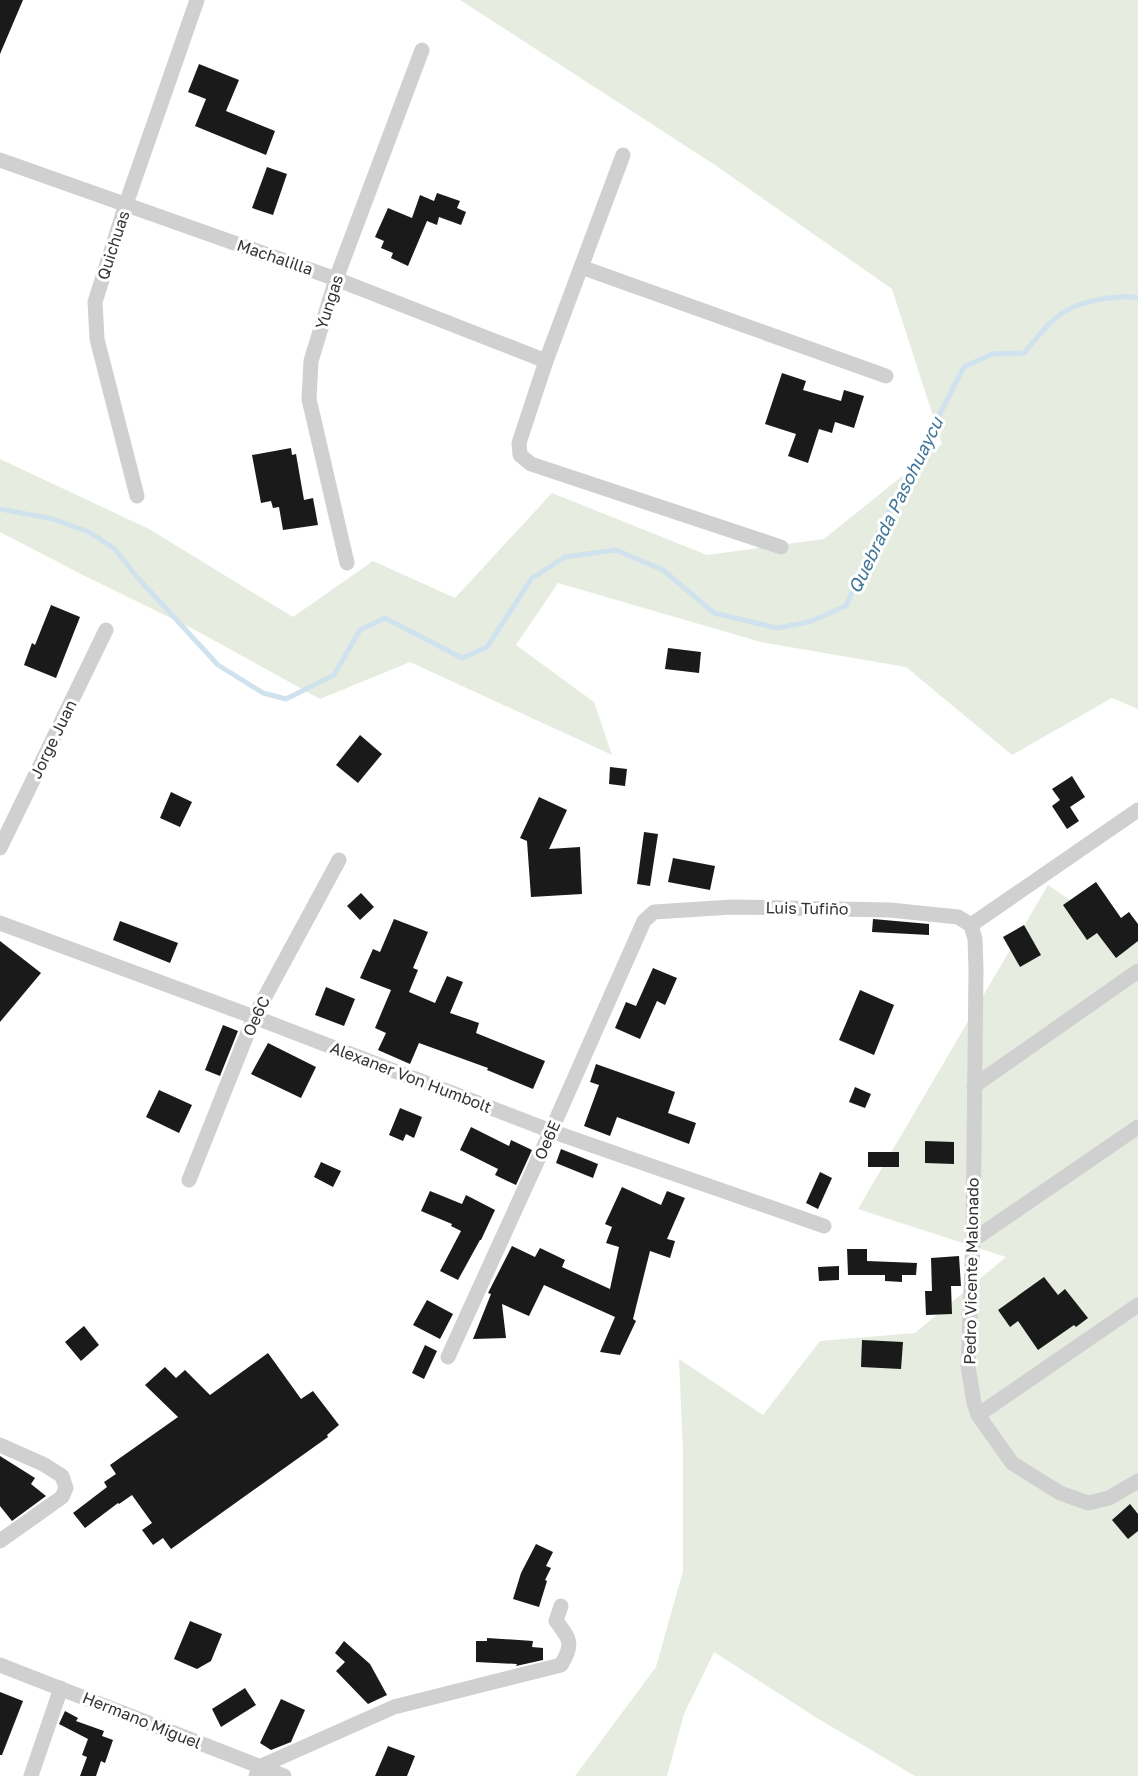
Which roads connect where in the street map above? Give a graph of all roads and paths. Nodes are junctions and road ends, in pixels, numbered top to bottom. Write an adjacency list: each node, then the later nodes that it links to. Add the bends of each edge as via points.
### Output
1 (196, 0): 5 (street, Quichuas)
2 (422, 50): 7 (street, Yungas)
3 (623, 155): 6 (street)
4 (0, 160): 5 (street, Machalilla)
5 (126, 204): 7 (street, Machalilla); 10 (street, Quichuas, via 95,302 97,339)
6 (581, 267): 8 (street); 9 (street)
7 (336, 279): 8 (street, Machalilla); 12 (street, Yungas, via 311,361 309,399)
8 (546, 361): 11 (street, via 519,443 520,455 531,464)
9 (886, 376)
10 (137, 496)
11 (781, 547)
12 (347, 563)
13 (106, 630): 15 (street, Jorge Juan)
14 (1138, 810): 19 (street)
15 (0, 848)
16 (339, 860): 21 (street, Oe6C)
17 (644, 921): 19 (street, Luis Tufiño, via 654,912 743,907 890,910 958,917); 24 (street, Oe6E)
18 (0, 923): 21 (street, Alexaner Von Humbolt)
19 (970, 925): 22 (street, Pedro Vicente Malonado, via 975,939 976,969)
20 (1138, 971): 22 (street)
21 (254, 1017): 24 (street, Alexaner Von Humbolt); 25 (street, Oe6C)
22 (974, 1086): 27 (street, Pedro Vicente Malonado)
23 (1138, 1127): 27 (street)
24 (551, 1131): 26 (street, Alexaner Von Humbolt); 29 (street, Oe6E)
25 (189, 1180)
26 (824, 1226)
27 (973, 1240): 30 (street, Pedro Vicente Malonado, via 968,1366)
28 (1138, 1305): 30 (street)
29 (448, 1357)
30 (978, 1415): 32 (street, Pedro Vicente Malonado, via 1012,1463 1060,1493 1088,1503 1109,1498)
31 (0, 1445): 33 (street, via 62,1476 66,1488 62,1497)
32 (1138, 1481)
33 (0, 1541)
34 (561, 1606): 37 (street, via 556,1621 569,1638 569,1652 561,1665 394,1707)
35 (0, 1665): 36 (street, Hermano Miguel)
36 (61, 1688): 37 (street, Hermano Miguel); 38 (street)
37 (257, 1772): 39 (street, Hermano Miguel)
38 (31, 1776)
39 (284, 1776)

